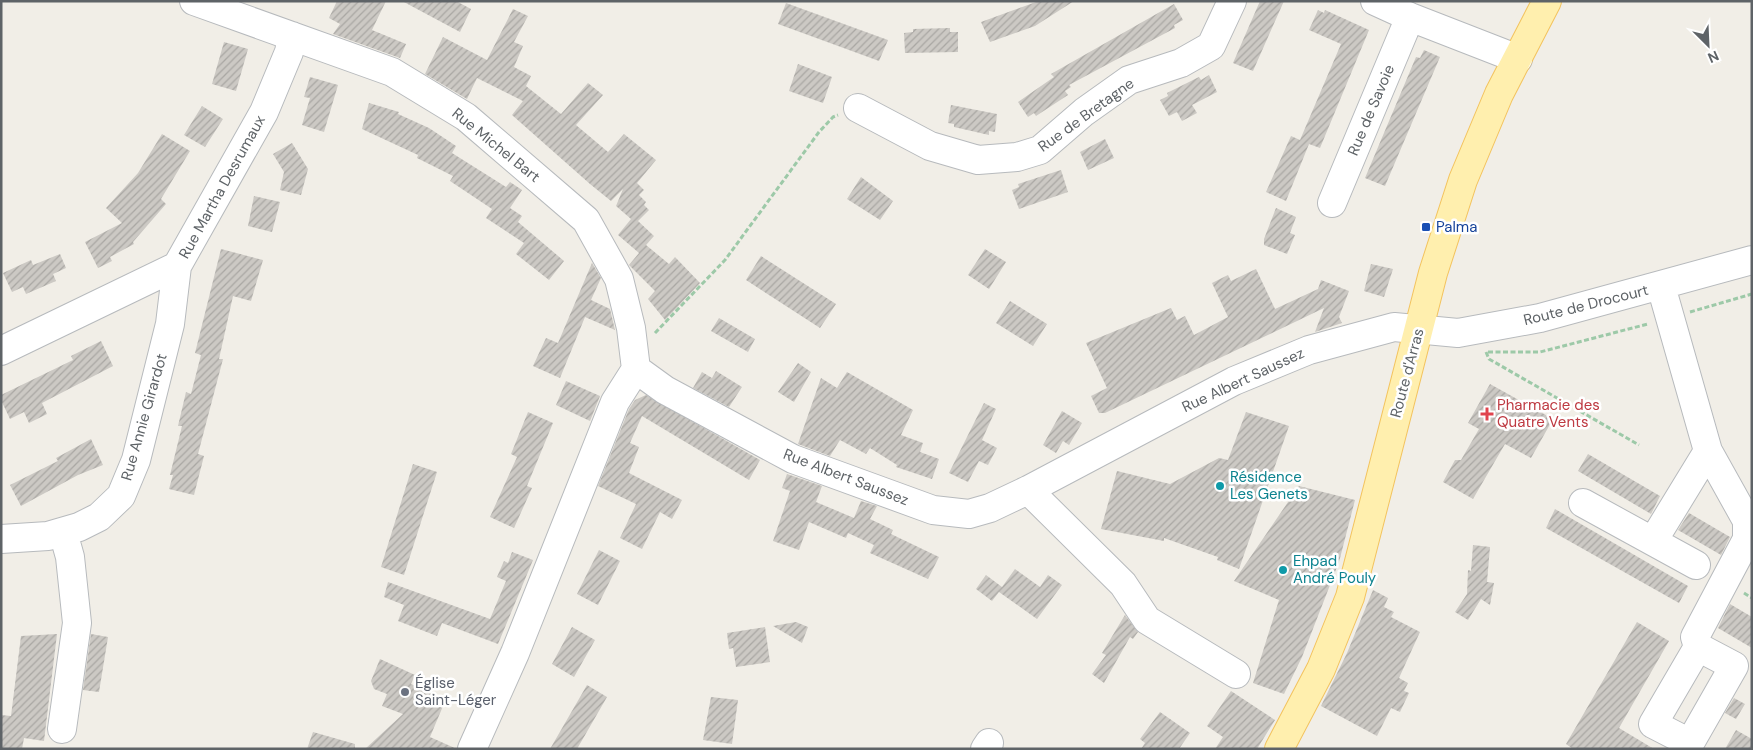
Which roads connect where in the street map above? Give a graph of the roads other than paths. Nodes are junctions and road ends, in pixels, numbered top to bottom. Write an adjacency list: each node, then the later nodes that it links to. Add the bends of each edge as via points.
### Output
1 (194, 1): 5 (street, Rue Michel Bart)
2 (1232, 1): 9 (street, Rue de Bretagne, via 1211,46 1180,63 1129,80 1084,112 1040,150 1017,157 978,160 930,146)
3 (1375, 1): 6 (street)
4 (1546, 1): 8 (main road, Route d'Arras)
5 (246, 10): 7 (street, Rue Michel Bart)
6 (1410, 17): 8 (street); 10 (street, Rue de Savoie)
7 (292, 36): 12 (street, Rue Martha Desrumaux, via 289,52 264,112); 16 (street, Rue Michel Bart, via 392,72 458,112 586,220 619,280)
8 (1518, 59): 14 (main road, Route d'Arras, via 1499,94 1463,180 1448,222)
9 (858, 108)
10 (1332, 203)
11 (1752, 260): 13 (street, Route de Drocourt)
12 (177, 266): 15 (street, Rue Martha Desrumaux); 20 (street, Rue Annie Girardot, via 170,324 136,460 121,496 99,517)
13 (1661, 286): 14 (street, Route de Drocourt, via 1540,318 1454,333); 17 (street)
14 (1419, 330): 18 (street, Rue Albert Saussez, via 1394,327 1309,350 1234,381); 28 (main road, Route d'Arras, via 1350,597 1321,670)
15 (1, 350)
16 (635, 358): 18 (street, Rue Albert Saussez, via 665,390 793,459 933,510 969,514); 27 (street, via 515,653)
17 (1708, 451): 22 (street); 24 (street, via 1747,521 1748,539 1695,637)
18 (1028, 490): 25 (street, via 1123,584 1147,620)
19 (1582, 503): 22 (street)
20 (63, 532): 21 (street, Rue Annie Girardot); 26 (street, via 70,557 77,624)
21 (1, 539)
22 (1652, 542): 23 (street)
23 (1696, 566)
24 (1698, 647)
25 (1236, 674)
26 (62, 729)
27 (472, 749)
28 (1279, 749)

